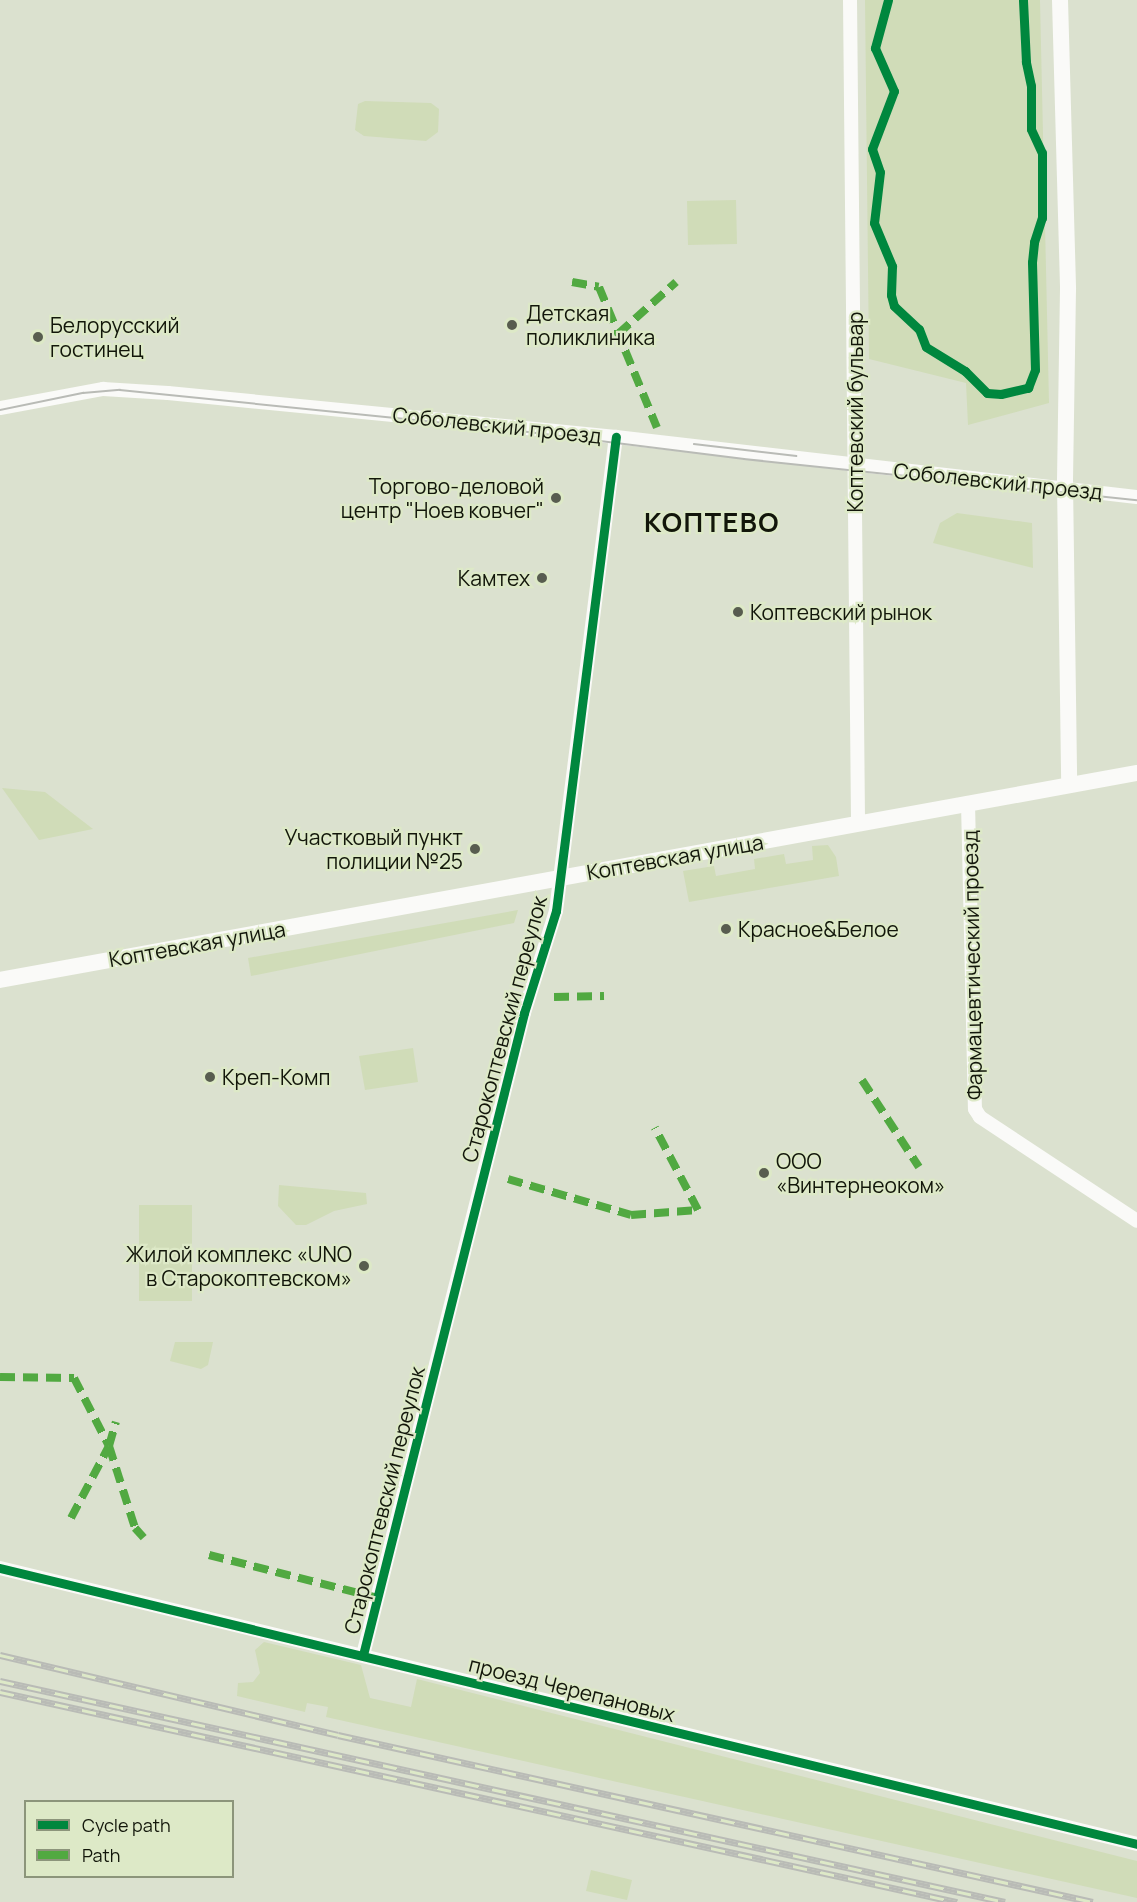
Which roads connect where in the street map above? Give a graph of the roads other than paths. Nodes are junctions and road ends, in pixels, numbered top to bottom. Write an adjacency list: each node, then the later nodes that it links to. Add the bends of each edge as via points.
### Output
1 (850, 0): 5 (street, Коптевский бульвар)
2 (1060, 0): 6 (street, via 1068,289)
3 (0, 408): 4 (street, Соболевский проезд, via 103,389)
4 (616, 437): 5 (street, Соболевский проезд); 12 (street, Старокоптевский переулок)
5 (855, 466): 6 (street, Соболевский проезд); 11 (street, Коптевский бульвар)
6 (1065, 488): 7 (street, Соболевский проезд); 9 (street)
7 (1137, 497)
8 (1137, 773): 9 (street, Коптевская улица)
9 (1069, 785): 10 (street, Коптевская улица)
10 (968, 803): 11 (street, Коптевская улица); 14 (street, Фармацевтический проезд, via 975,1109 980,1117)
11 (858, 823): 12 (street, Коптевская улица)
12 (561, 878): 13 (street, Коптевская улица); 16 (street, Старокоптевский переулок, via 556,911 524,1013)
13 (0, 980)
14 (1137, 1221)
15 (0, 1568): 16 (street, проезд Черепановых)
16 (363, 1655): 17 (street, проезд Черепановых)
17 (1137, 1844)

